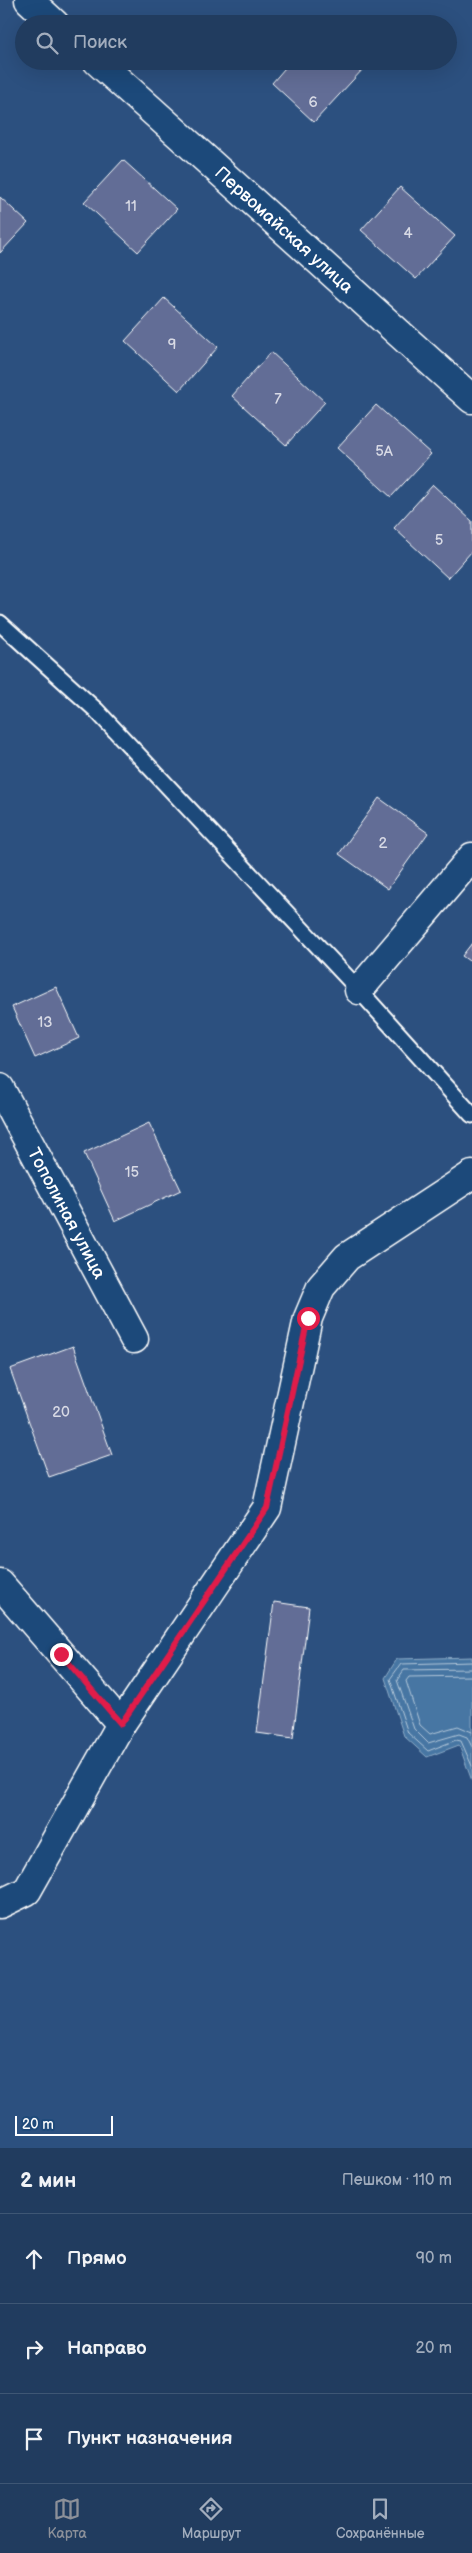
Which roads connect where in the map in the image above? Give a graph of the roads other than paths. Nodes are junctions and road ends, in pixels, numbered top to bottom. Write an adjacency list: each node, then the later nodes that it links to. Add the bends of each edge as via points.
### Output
1 (29, 0): 2 (street)
2 (45, 15)
3 (107, 70): 4 (street, Первомайская улица)
4 (472, 400)
5 (0, 623): 7 (lane, via 96,710)
6 (472, 857): 7 (street)
7 (359, 990): 9 (lane)
8 (0, 1088): 11 (street, Тополиная улица)
9 (472, 1115)
10 (472, 1175): 13 (street, via 347,1257 321,1287 308,1318 267,1508)
11 (134, 1339)
12 (0, 1584): 13 (street)
13 (121, 1724): 14 (street, via 27,1891)
14 (0, 1904)

